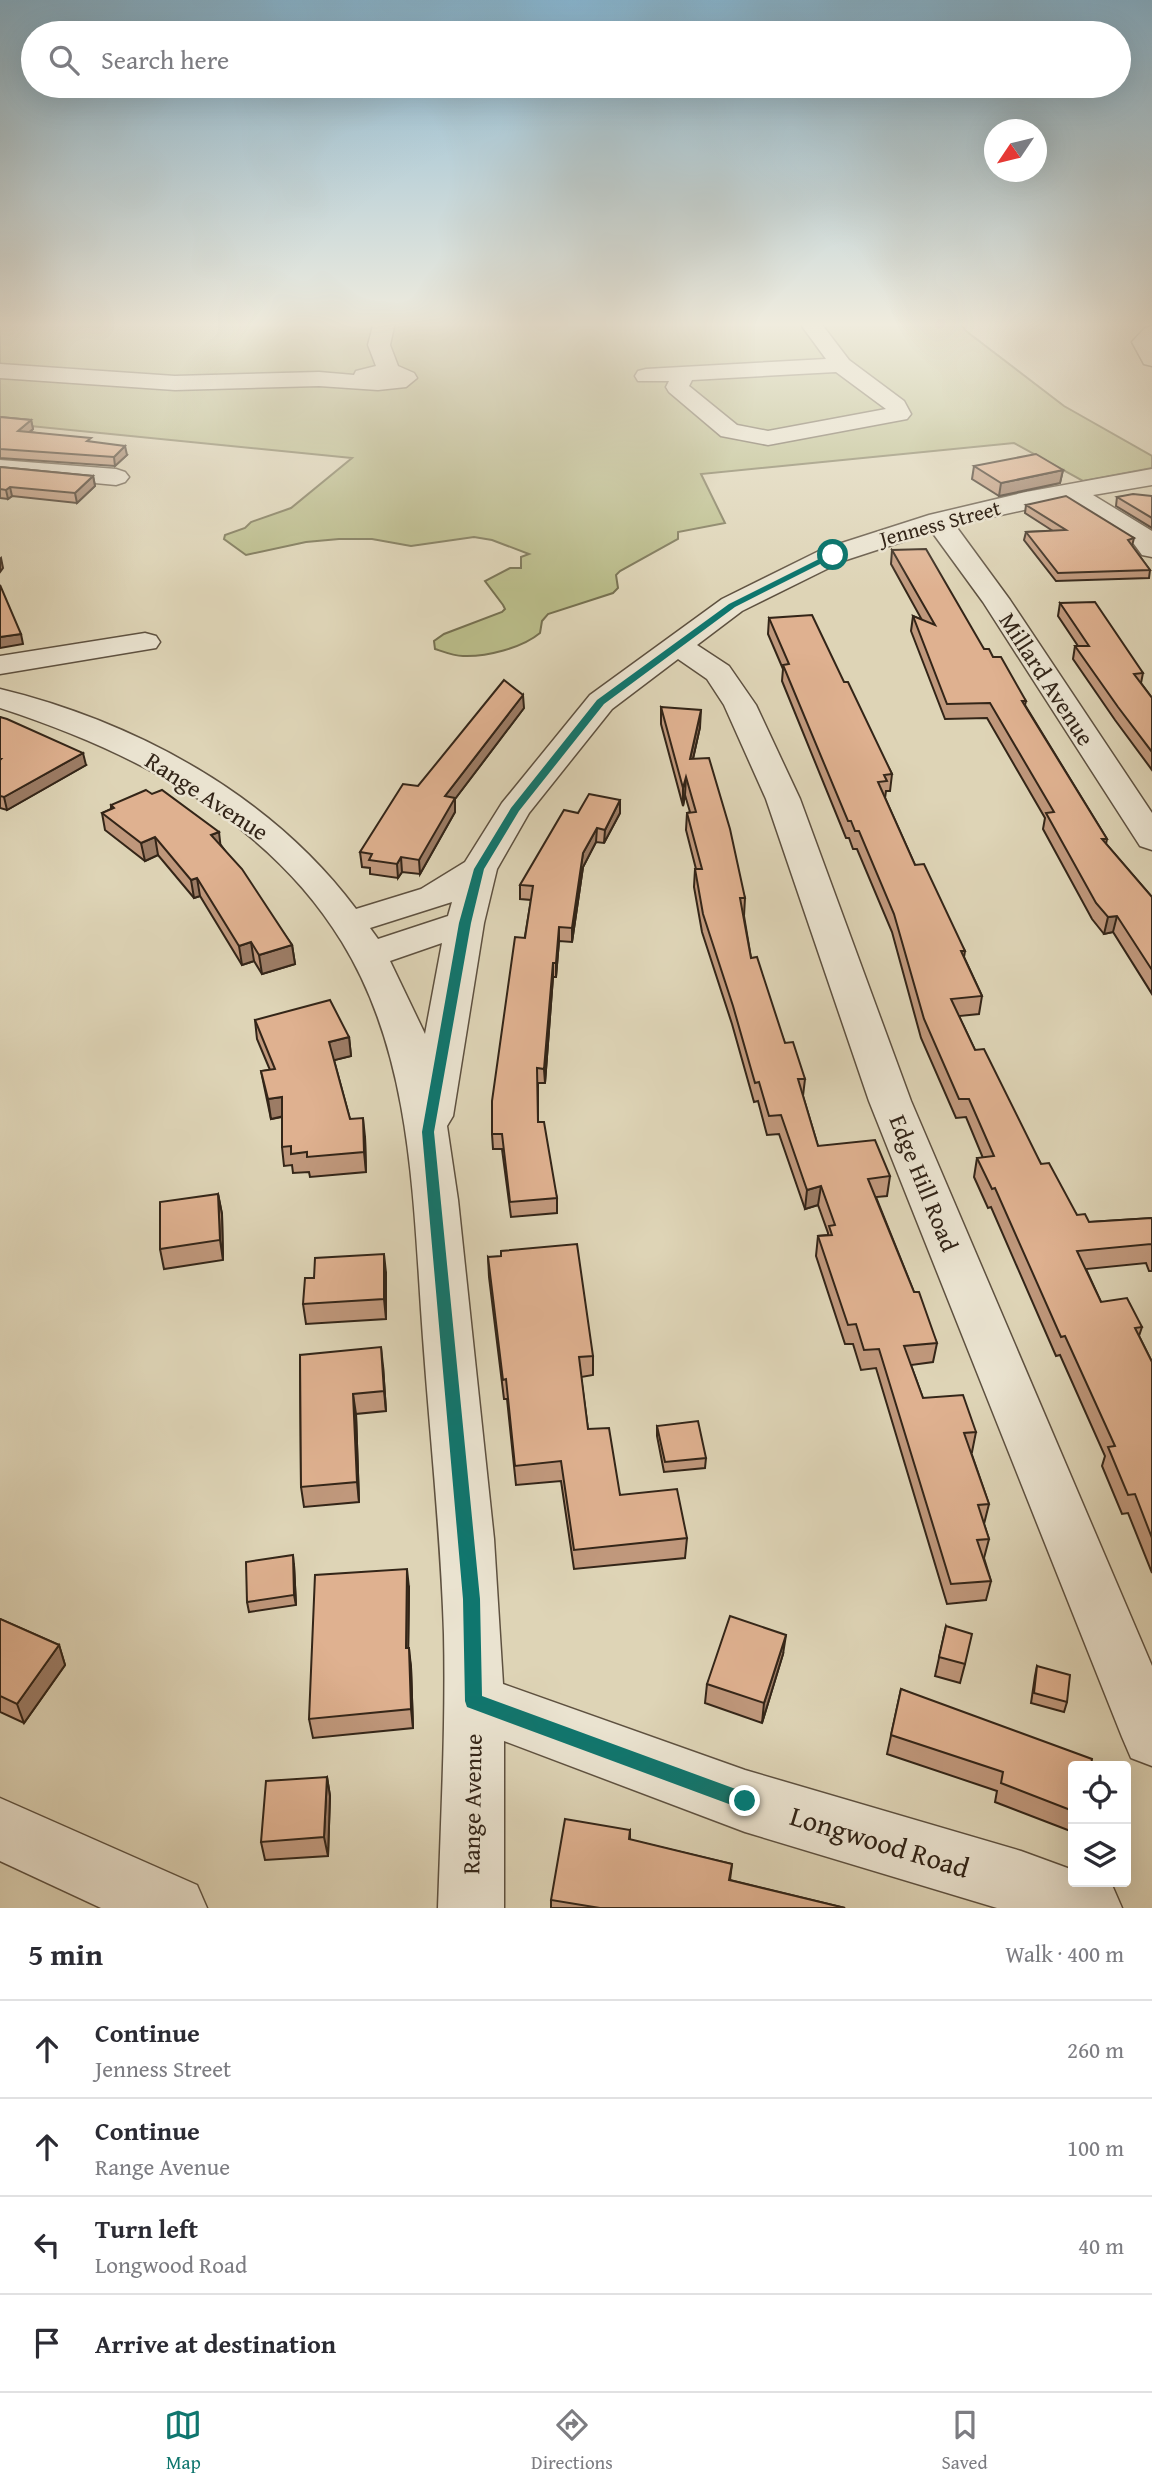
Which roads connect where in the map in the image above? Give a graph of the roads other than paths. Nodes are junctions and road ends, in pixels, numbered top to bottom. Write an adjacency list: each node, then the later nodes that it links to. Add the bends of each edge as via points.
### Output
1 (705, 411): 2 (street, via 729,431 768,438)
2 (898, 411)
3 (0, 467): 4 (street)
4 (116, 477)
5 (1152, 477): 6 (street, Jenness Street)
6 (1069, 492): 7 (street, Jenness Street); 8 (street, via 1144,538)
7 (938, 521): 10 (street, Jenness Street, via 833,555 732,605); 13 (street, Millard Avenue, via 996,600)
8 (1152, 549)
9 (145, 642): 11 (street)
10 (678, 645): 14 (street, Jenness Street, via 601,702 514,810); 19 (street, Edge Hill Road, via 718,673 740,705 783,799 890,1101)
11 (0, 665)
12 (0, 698): 16 (street, Range Avenue, via 124,745 217,796 301,863)
13 (1152, 839)
14 (479, 869): 15 (street, Jenness Street); 16 (street, Jenness Street)
15 (465, 923): 16 (street); 17 (street, Jenness Street)
16 (359, 939): 17 (street, Range Avenue, via 407,1041)
17 (428, 1132): 18 (street, Range Avenue, via 471,1599)
18 (473, 1701): 22 (street, Range Avenue); 23 (street, Longwood Road, via 745,1801 1021,1883)
19 (1152, 1737)
20 (0, 1829): 21 (street)
21 (174, 1908)
22 (471, 1908)
23 (1089, 1908)

